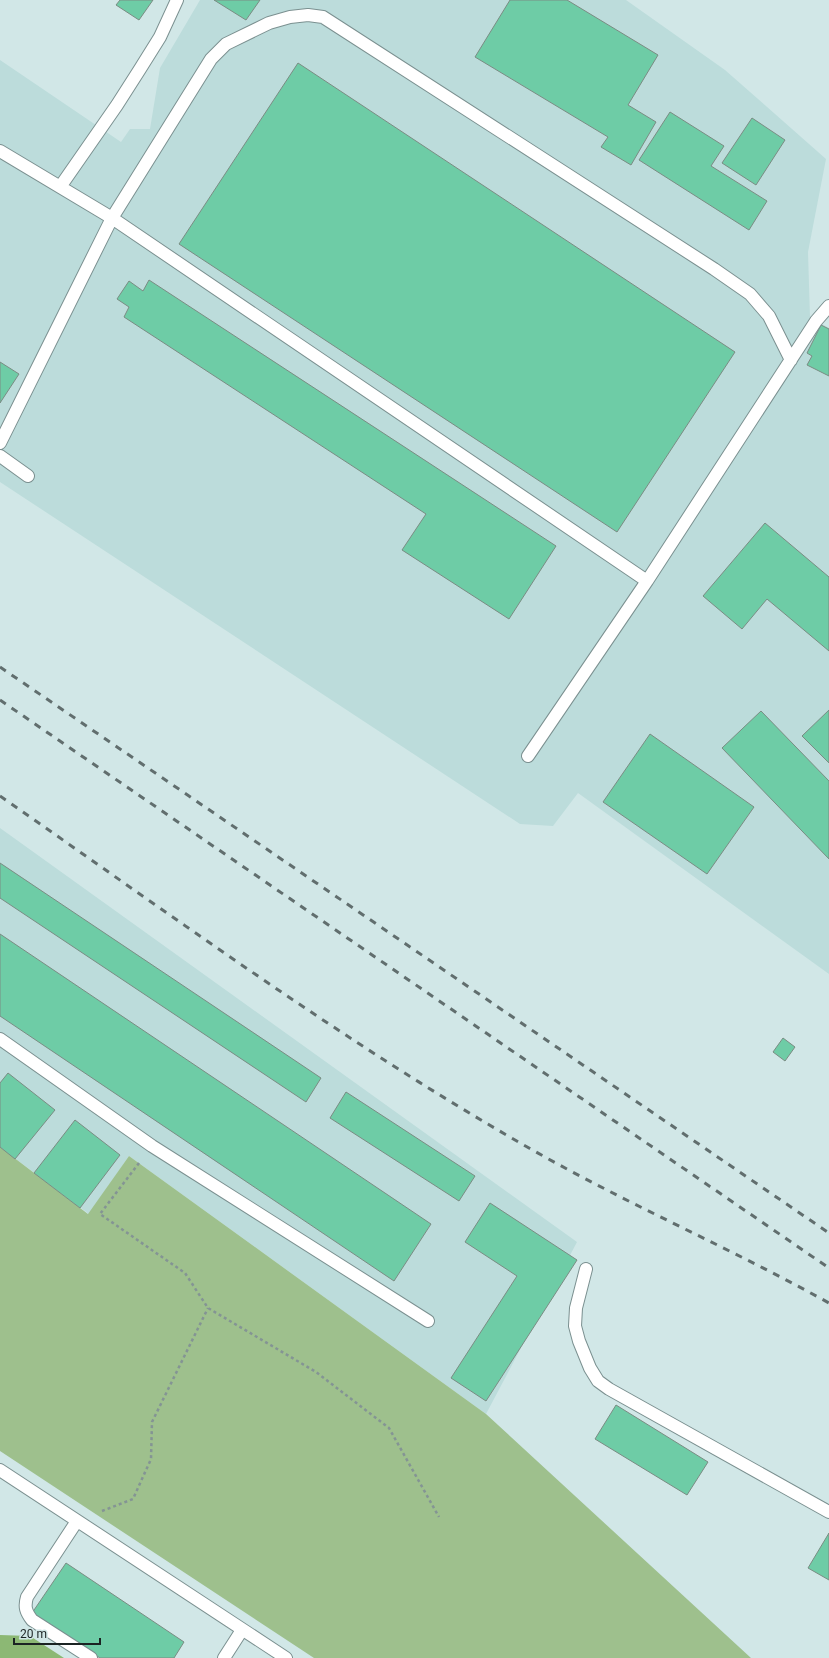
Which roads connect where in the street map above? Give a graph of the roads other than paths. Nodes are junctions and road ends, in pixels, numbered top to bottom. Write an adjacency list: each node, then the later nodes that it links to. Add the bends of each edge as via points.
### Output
1 (177, 0): 3 (lane, via 160,37 140,69)
2 (0, 151): 3 (lane)
3 (60, 187): 4 (lane)
4 (112, 218): 6 (lane, via 210,59 226,44 269,23 308,14 323,18 750,294 769,316); 7 (lane); 10 (lane)
5 (829, 306): 6 (lane)
6 (791, 360): 10 (lane)
7 (0, 443)
8 (0, 456): 9 (lane)
9 (28, 476)
10 (647, 581): 11 (lane)
11 (528, 756)
12 (0, 1039): 14 (lane, via 152,1146)
13 (586, 1269): 16 (lane, via 576,1308 575,1326 579,1341 598,1381)
14 (428, 1321)
15 (0, 1470): 17 (lane)
16 (829, 1512)
17 (77, 1521): 18 (lane); 19 (lane, via 27,1597 25,1605 32,1620)
18 (242, 1630): 20 (lane); 21 (lane)
19 (91, 1658)
20 (224, 1658)
21 (286, 1658)

